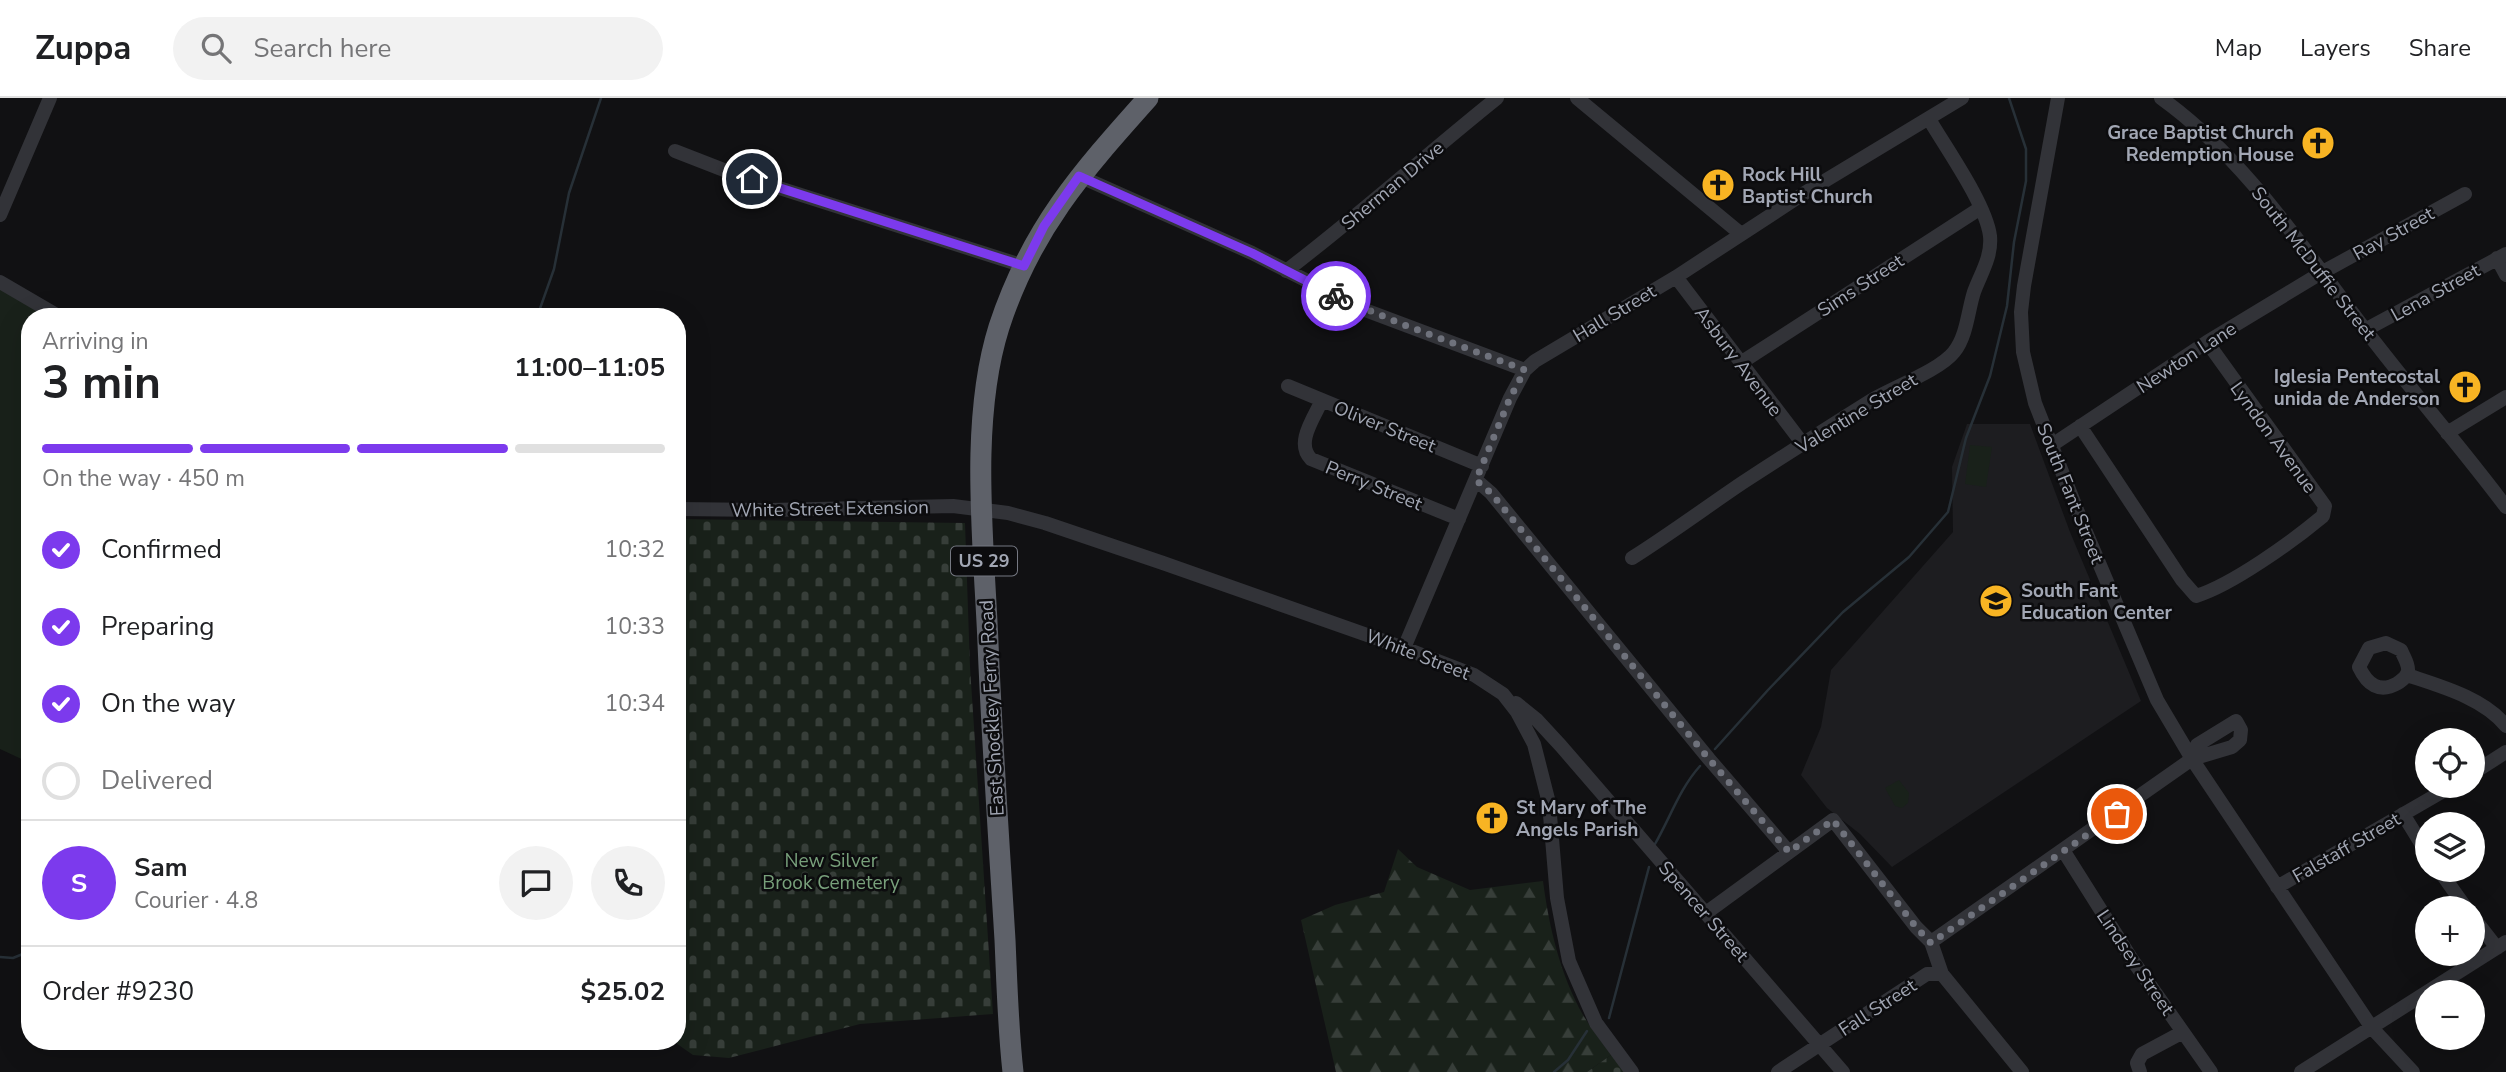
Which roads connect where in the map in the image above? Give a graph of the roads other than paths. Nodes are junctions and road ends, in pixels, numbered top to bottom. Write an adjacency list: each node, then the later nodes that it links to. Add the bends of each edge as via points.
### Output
1 (50, 98): 13 (street)
2 (1148, 98): 10 (highway, East Shockley Ferry Road / US 29)
3 (1497, 98): 17 (street, Sherman Drive)
4 (1577, 98): 14 (street)
5 (1962, 98): 8 (street, Hall Street)
6 (2058, 98): 33 (street, South Fant Street, via 2021,312 2028,378)
7 (2161, 98): 18 (street, South McDuffie Street, via 2228,156)
8 (1928, 119): 12 (street, Valentine Street); 14 (street, Hall Street)
9 (675, 151): 16 (street)
10 (1079, 176): 16 (highway, East Shockley Ferry Road / US 29, via 1044,226); 17 (street)
11 (2465, 194): 18 (street, Ray Street)
12 (1979, 209): 25 (street, Sims Street); 32 (street, Valentine Street, via 1988,225 1990,249 1956,350 1944,362)
13 (0, 215)
14 (1741, 234): 20 (street, Hall Street)
15 (2502, 256): 19 (street); 23 (street, Lena Street)
16 (1024, 266): 37 (highway, East Shockley Ferry Road / US 29, via 1000,326 991,364 984,413)
17 (1286, 271): 26 (street, via 1365,310)
18 (2321, 272): 23 (street, South McDuffie Street); 24 (street, Newton Lane)
19 (2506, 275)
20 (1676, 277): 25 (street, Asbury Avenue); 26 (street, Hall Street)
21 (0, 282): 22 (street)
22 (45, 308)
23 (2365, 330): 31 (street, South McDuffie Street)
24 (2207, 342): 30 (street, Newton Lane); 30 (street, Lyndon Avenue, via 2325,506 2323,516 2266,557 2196,596)
25 (1742, 362): 32 (street, Asbury Avenue)
26 (1525, 370): 34 (street, Hall Street)
27 (1288, 386): 29 (street, Oliver Street)
28 (2506, 397): 31 (street)
29 (1322, 400): 34 (street, Oliver Street); 39 (street, Perry Street, via 1304,441 1311,459)
30 (2080, 426): 33 (street, Newton Lane)
31 (2447, 433): 36 (street, South McDuffie Street)
32 (1803, 444): 40 (street, Valentine Street)
33 (2052, 445): 46 (street, South Fant Street, via 2157,700)
34 (1482, 466): 35 (street, Hall Street)
35 (1476, 480): 39 (street, Hall Street); 52 (street)
36 (2506, 507)
37 (982, 508): 38 (street, White Street Extension); 41 (street, White Street, via 1057,527); 62 (highway, East Shockley Ferry Road / US 29)
38 (686, 509)
39 (1459, 519): 41 (street, Hall Street)
40 (1632, 558)
41 (1404, 648): 43 (street, White Street, via 1467,672)
42 (2407, 675): 44 (street, via 2469,699 2497,714)
43 (1503, 694): 54 (street, Spencer Street, via 1539,722); 63 (street, White Street, via 1527,729 1545,784 1558,909 1573,975 1596,1023)
44 (2506, 726)
45 (2506, 752): 47 (street)
46 (2192, 759): 51 (street); 53 (street, South Fant Street)
47 (2485, 766)
48 (2431, 798): 49 (street, Falstaff Street)
49 (2403, 814): 50 (street); 53 (street, Falstaff Street)
50 (2415, 834)
51 (2063, 850): 56 (street); 60 (street, Lindsey Street)
52 (1789, 852): 54 (street); 56 (street, via 1833,820)
53 (2277, 887): 59 (street, South Fant Street)
54 (1706, 913): 61 (street, Spencer Street)
55 (2485, 929): 57 (street)
56 (1931, 943): 58 (street)
57 (2501, 945): 59 (street)
58 (1942, 974): 61 (street, Fall Street, via 1927,974); 66 (street, Fall Street)
59 (2372, 1028): 69 (street); 70 (street, South Fant Street)
60 (2183, 1032): 67 (street, via 2142,1054 2137,1063); 68 (street, Lindsey Street)
61 (1821, 1044): 64 (street, Fall Street); 65 (street, Spencer Street)
62 (1013, 1072)
63 (1632, 1072)
64 (1778, 1072)
65 (1843, 1072)
66 (2022, 1072)
67 (2140, 1072)
68 (2211, 1072)
69 (2301, 1072)
70 (2413, 1072)

